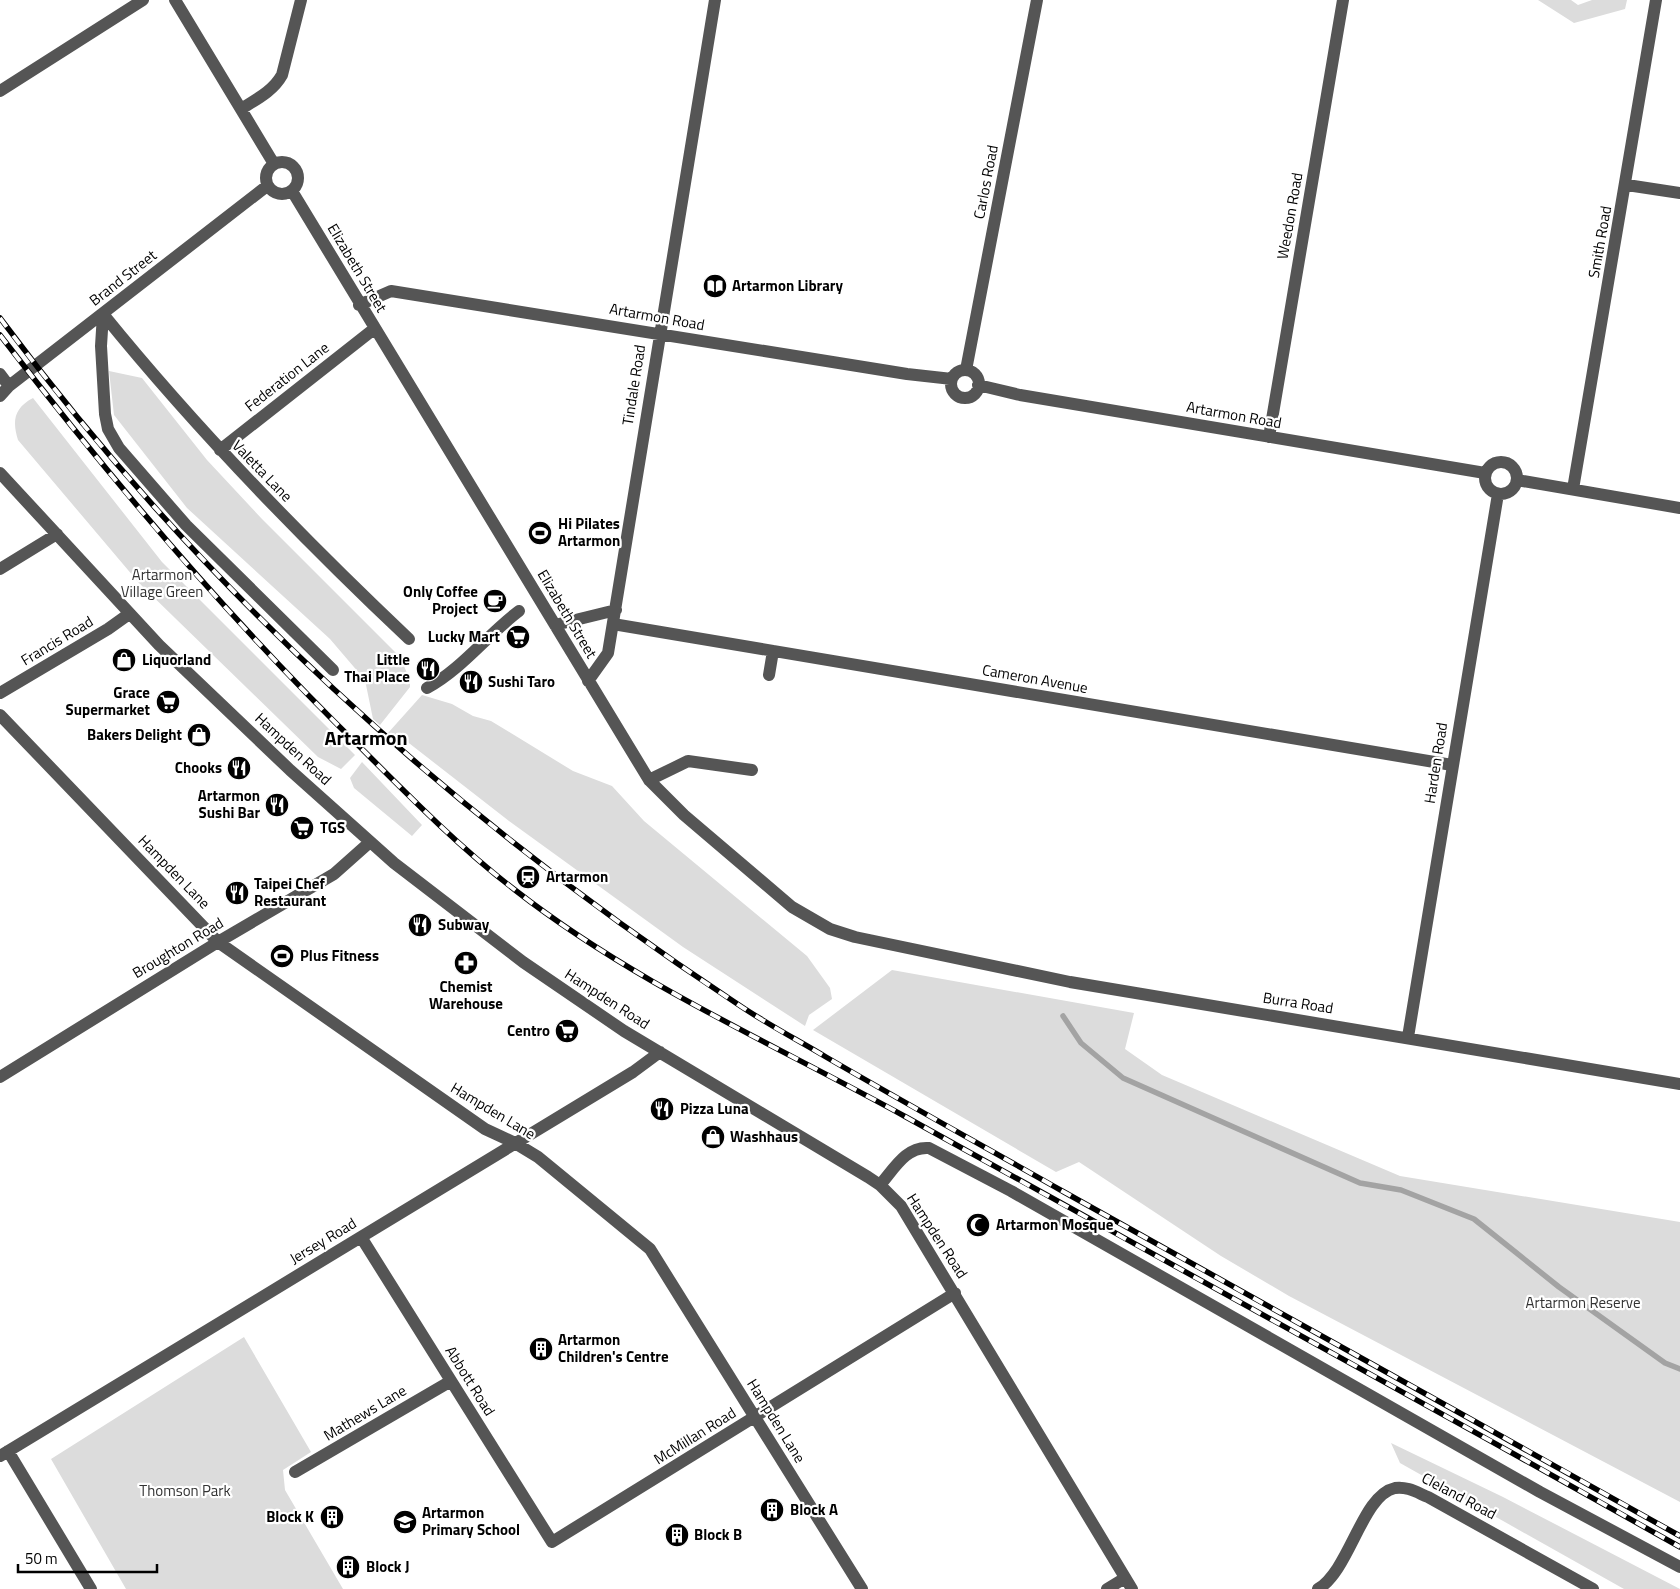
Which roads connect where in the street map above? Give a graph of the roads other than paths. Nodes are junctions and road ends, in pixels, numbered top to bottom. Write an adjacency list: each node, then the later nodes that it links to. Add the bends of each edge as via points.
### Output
1 (143, 0): 8 (street)
2 (175, 0): 9 (street)
3 (301, 0): 9 (street, via 282,75 268,92)
4 (714, 0): 18 (street, Tindale Road)
5 (1037, 0): 19 (street, Carlos Road)
6 (1343, 0): 25 (street, Weedon Road)
7 (1656, 0): 11 (street, Smith Road)
8 (0, 91)
9 (241, 109): 10 (street)
10 (274, 164): 12 (street, via 267,171); 13 (street, via 284,162 294,167 298,182)
11 (1627, 184): 14 (street); 30 (street, Smith Road)
12 (267, 186): 13 (street, via 279,194); 16 (street, Brand Street)
13 (292, 191): 15 (street, Elizabeth Street)
14 (1680, 193)
15 (359, 305): 17 (street, Elizabeth Street); 18 (street, Artarmon Road, via 391,291)
16 (103, 314): 23 (street, Brand Street); 26 (street, Valetta Lane); 42 (street, via 101,346 105,414 108,429 119,448 186,525)
17 (374, 329): 26 (street, Federation Lane); 39 (street, Elizabeth Street)
18 (659, 334): 21 (street, Artarmon Road); 35 (street, Tindale Road)
19 (966, 370): 21 (street); 22 (street, via 973,374)
20 (0, 374): 23 (street)
21 (952, 379): 22 (street, via 953,392 964,398 972,396)
22 (978, 385): 25 (street, Artarmon Road)
23 (9, 386): 24 (street, Brand Street)
24 (0, 396)
25 (1269, 437): 28 (street, Artarmon Road)
26 (220, 450): 40 (street, Valetta Lane, via 323,558)
27 (0, 473): 33 (street, Hampden Road)
28 (1485, 473): 29 (street, via 1490,465 1504,462 1513,467); 31 (street, via 1486,487)
29 (1517, 480): 30 (street); 31 (street, via 1511,492)
30 (1574, 489): 32 (street)
31 (1498, 494): 48 (street, Harden Road)
32 (1680, 508)
33 (57, 534): 34 (street); 37 (street, Hampden Road)
34 (0, 568)
35 (616, 610): 38 (street, Tindale Road); 39 (street)
36 (519, 611): 45 (street, via 497,627 446,678)
37 (129, 614): 46 (street, Francis Road); 51 (street, Hampden Road, via 290,770)
38 (613, 624): 41 (street, Cameron Avenue); 44 (street, Tindale Road, via 608,654)
39 (555, 625): 44 (street, Elizabeth Street)
40 (409, 639)
41 (773, 651): 43 (street); 48 (street, Cameron Avenue)
42 (333, 670)
43 (769, 675)
44 (588, 681): 50 (street, Elizabeth Street)
45 (427, 688)
46 (0, 693)
47 (0, 715): 52 (street, Hampden Lane)
48 (1452, 765): 54 (street, Harden Road)
49 (752, 770): 50 (street, via 688,761)
50 (649, 780): 53 (street, Elizabeth Street, via 758,880 810,919 856,937)
51 (370, 842): 52 (street, Broughton Road, via 334,874); 55 (street, Hampden Road, via 523,962)
52 (218, 942): 56 (street, Broughton Road); 58 (street, Hampden Lane, via 485,1129)
53 (912, 949): 54 (street, Burra Road, via 1070,982)
54 (1408, 1037): 57 (street, Burra Road)
55 (660, 1052): 58 (street, Jersey Road, via 633,1072); 59 (street, Hampden Road)
56 (0, 1077)
57 (1680, 1084)
58 (515, 1143): 60 (street, Jersey Road); 63 (street, Hampden Lane, via 650,1249)
59 (880, 1185): 61 (street, Hampden Road, via 901,1206); 67 (street, via 911,1150 929,1148 1011,1191 1540,1492)
60 (361, 1237): 62 (street, Abbott Road); 64 (street, Jersey Road)
61 (955, 1293): 63 (street, McMillan Road); 68 (street, Hampden Road)
62 (451, 1381): 65 (street, Mathews Lane); 66 (street, Abbott Road)
63 (755, 1418): 66 (street, McMillan Road); 71 (street, Hampden Lane)
64 (4, 1454): 70 (street)
65 (295, 1472)
66 (552, 1542)
67 (1680, 1567)
68 (1124, 1578): 72 (street); 73 (street, Hampden Road)
69 (1326, 1587): 74 (street, Cleland Road, via 1372,1506 1383,1493 1409,1488)
70 (91, 1589)
71 (862, 1589)
72 (1107, 1589)
73 (1132, 1589)
74 (1593, 1589)

